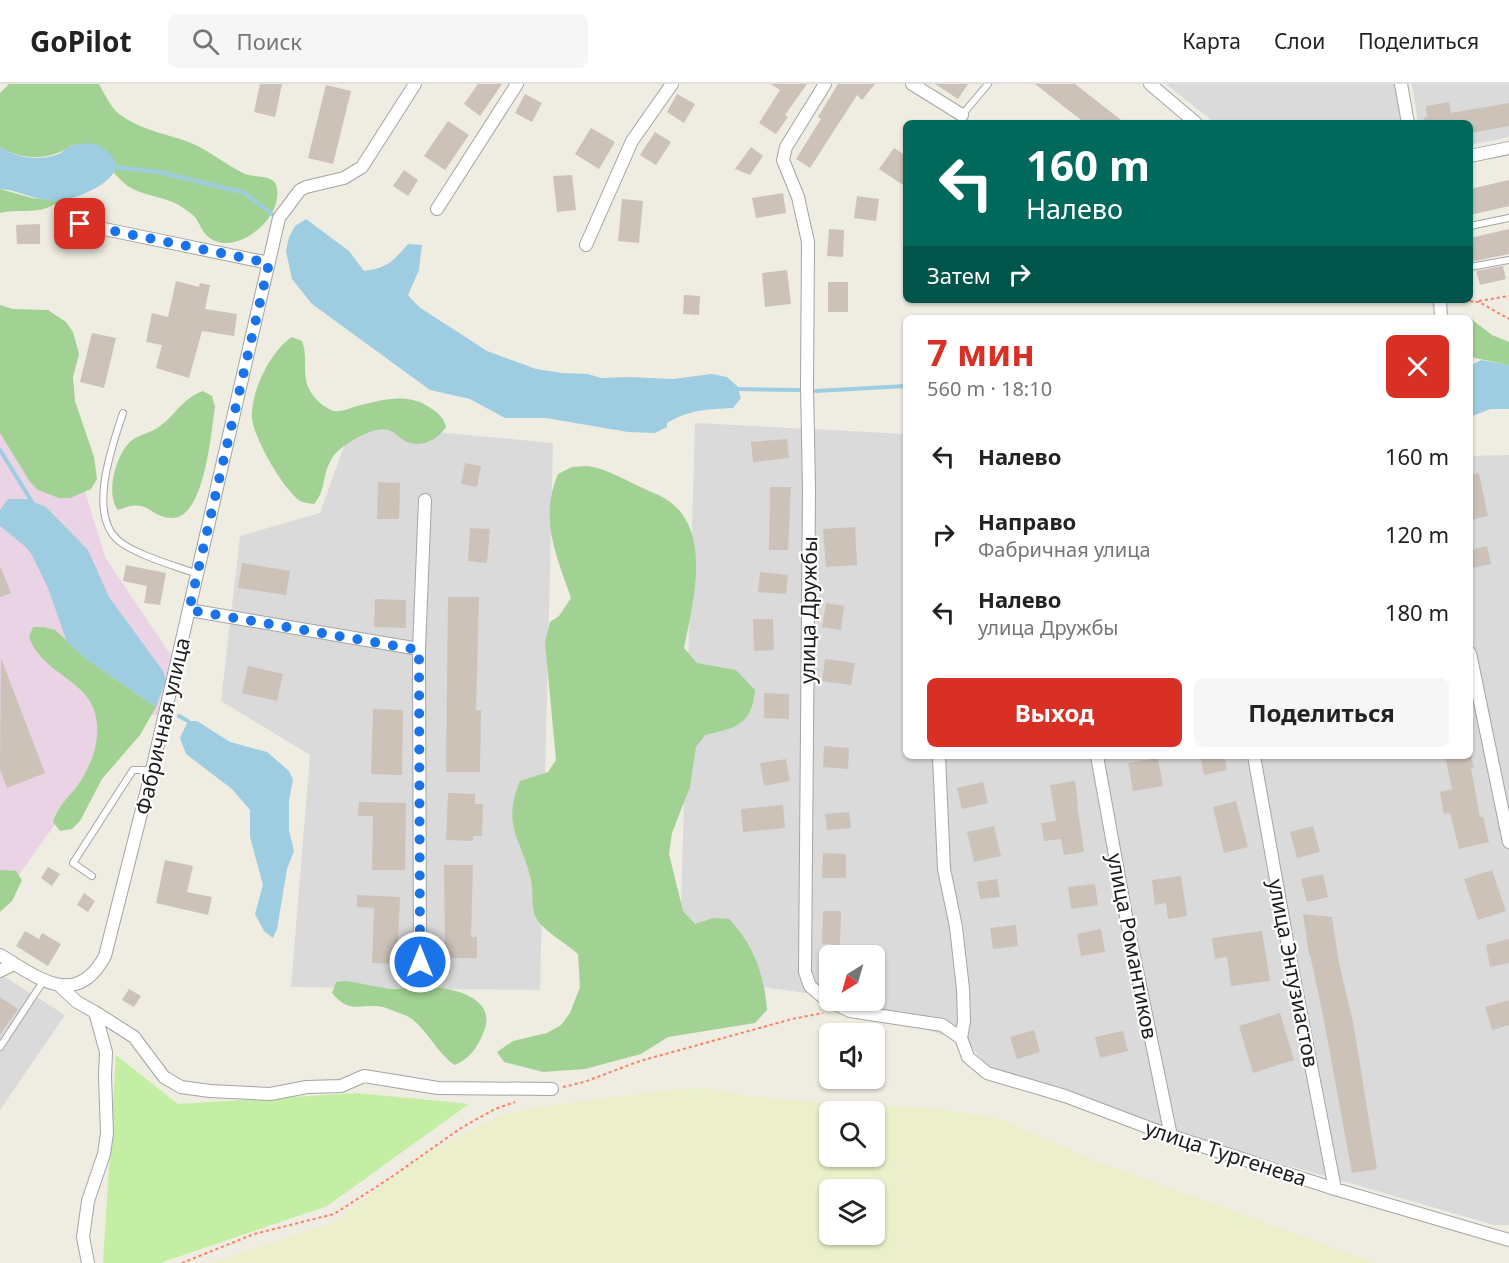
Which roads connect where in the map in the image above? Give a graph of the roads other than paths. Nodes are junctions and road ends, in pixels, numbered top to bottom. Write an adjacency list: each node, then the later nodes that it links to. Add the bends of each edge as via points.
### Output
1 (415, 84): 20 (street, Фабричная улица, via 362,167 344,178 306,187 292,199 279,218)
2 (517, 84): 14 (street)
3 (672, 84): 18 (street, via 632,141)
4 (825, 84): 41 (street, улица Дружбы, via 786,147 783,160 798,197 808,242 806,972 810,986 825,999 850,1011 942,1025)
5 (912, 84): 9 (street)
6 (988, 84): 9 (lane)
7 (1150, 84): 10 (street)
8 (1401, 84): 11 (street)
9 (962, 115)
10 (1192, 120)
11 (1407, 120)
12 (1509, 148): 13 (street)
13 (1473, 155)
14 (437, 209)
15 (1509, 218): 17 (lane)
16 (80, 224): 20 (street)
17 (1473, 225)
18 (586, 245)
19 (1509, 260): 21 (lane)
20 (269, 263): 24 (street, Фабричная улица)
21 (1473, 266)
22 (123, 413): 24 (lane, via 108,457 103,496 107,528 120,542)
23 (425, 500): 26 (street)
24 (198, 574): 25 (street, Фабричная улица)
25 (189, 610): 26 (street); 31 (street, Фабричная улица)
26 (419, 650): 35 (street)
27 (1473, 668): 32 (street)
28 (939, 759): 41 (street, via 944,869 963,989)
29 (1098, 759): 44 (street, улица Романтиков)
30 (1255, 759): 45 (street, улица Энтузиастов)
31 (152, 770): 33 (lane, via 133,770 73,862); 39 (street, Фабричная улица, via 105,956 86,979)
32 (1509, 842)
33 (92, 876)
34 (0, 955): 36 (street)
35 (420, 962)
36 (15, 964): 37 (street); 38 (street)
37 (0, 971)
38 (44, 980): 39 (street); 42 (lane)
39 (61, 987): 40 (street)
40 (95, 1012): 43 (street, via 134,1037 164,1077 181,1087 270,1094 341,1086 364,1076 438,1088); 47 (street, via 106,1052 107,1133 88,1201 83,1237)
41 (961, 1038): 44 (street, улица Тургенева, via 968,1057 987,1073 1065,1096)
42 (0, 1047)
43 (552, 1089)
44 (1171, 1136): 45 (street, улица Тургенева)
45 (1335, 1189): 46 (street, улица Тургенева)
46 (1509, 1240)
47 (88, 1263)

